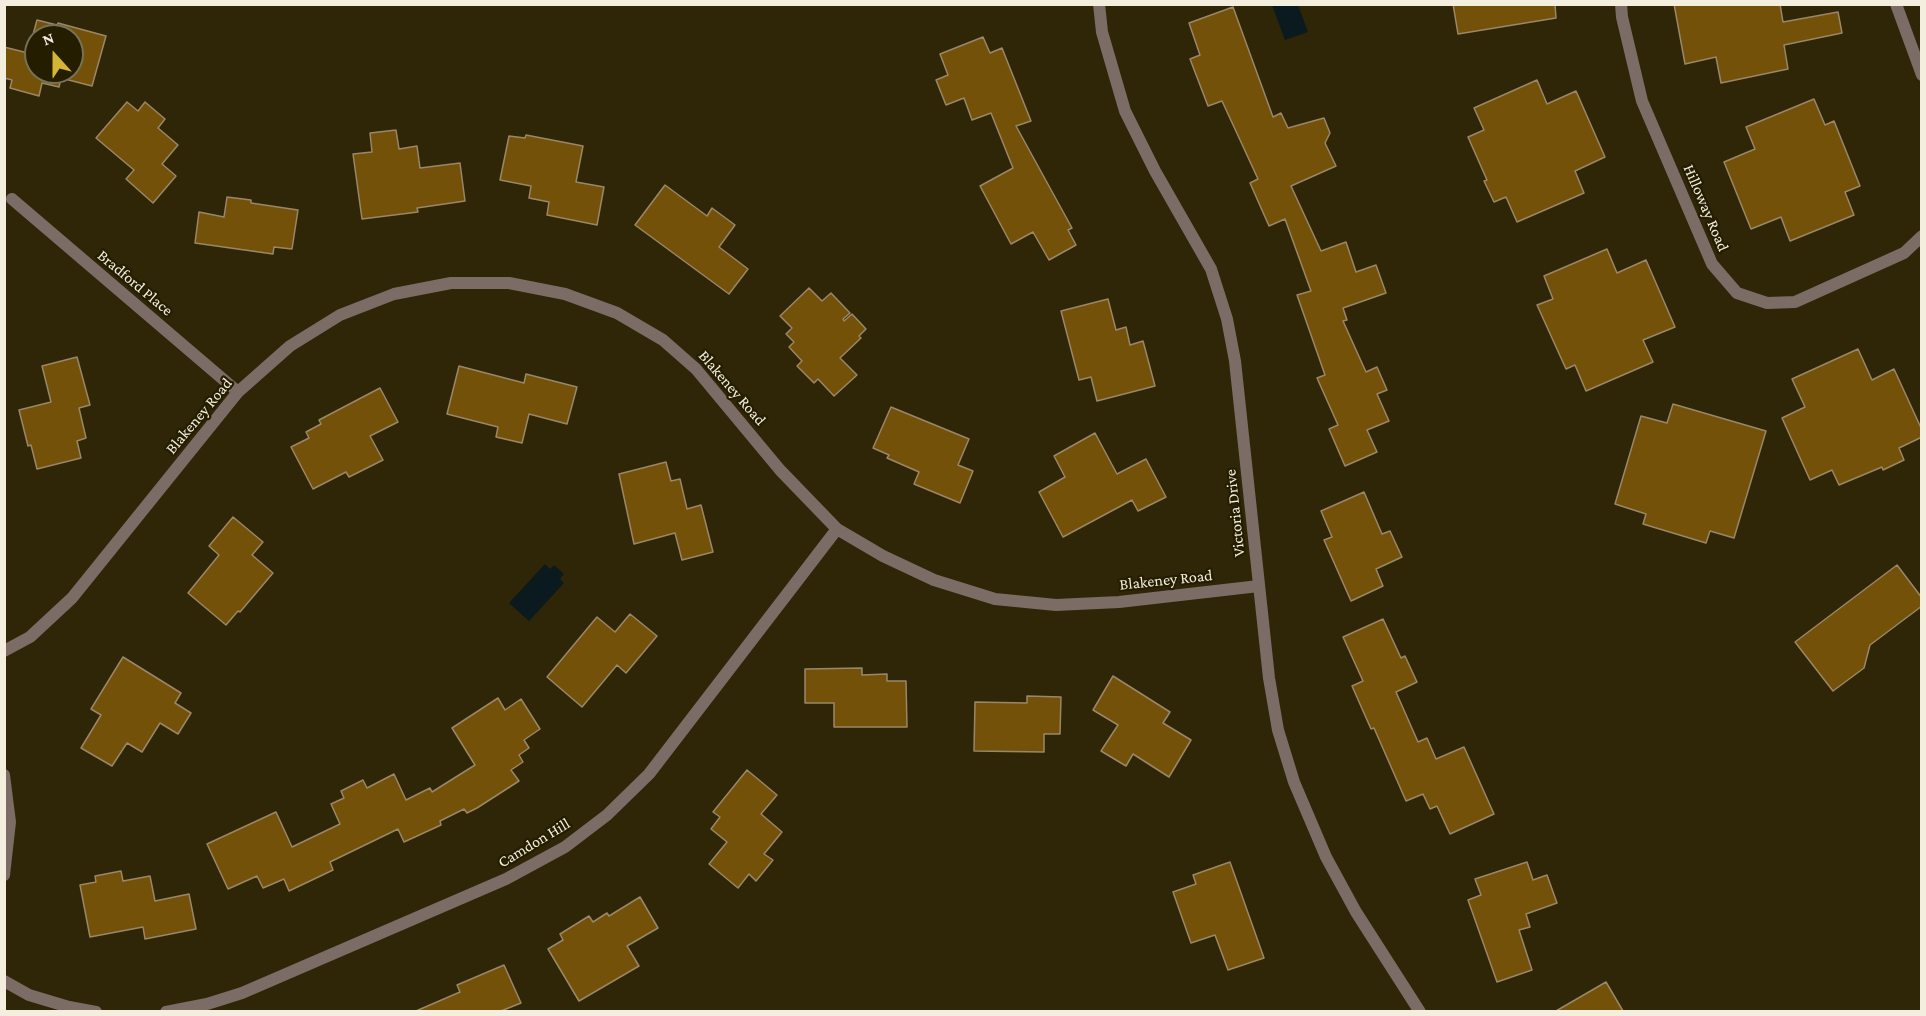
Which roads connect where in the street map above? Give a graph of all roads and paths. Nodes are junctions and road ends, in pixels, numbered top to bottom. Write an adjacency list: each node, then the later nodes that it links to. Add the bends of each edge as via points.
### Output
1 (1099, 4): 9 (street, Victoria Drive, via 1102,32 1125,111 1211,269 1227,319)
2 (1622, 4): 6 (street, Hilloway Road, via 1642,101 1713,264 1737,292 1767,303 1795,302 1904,253)
3 (1896, 4): 4 (street)
4 (1922, 75)
5 (12, 199): 7 (street, Bradford Place)
6 (1922, 236)
7 (238, 392): 8 (street, Blakeney Road, via 290,346 340,315 394,294 451,283 508,283 565,294 617,313 663,340 696,369 780,470); 10 (street, Blakeney Road, via 72,597 30,637)
8 (837, 529): 9 (street, Blakeney Road, via 934,580 995,599 1067,604 1119,602); 15 (street, Camdon Hill, via 649,774 607,815 566,847 507,879 242,993)
9 (1259, 586): 16 (street, Victoria Drive, via 1278,730 1294,782 1326,858)
10 (4, 651)
11 (4, 775): 12 (street, via 10,822)
12 (4, 875)
13 (4, 981): 14 (street, via 28,994)
14 (96, 1011)
15 (166, 1011)
16 (1420, 1011)

